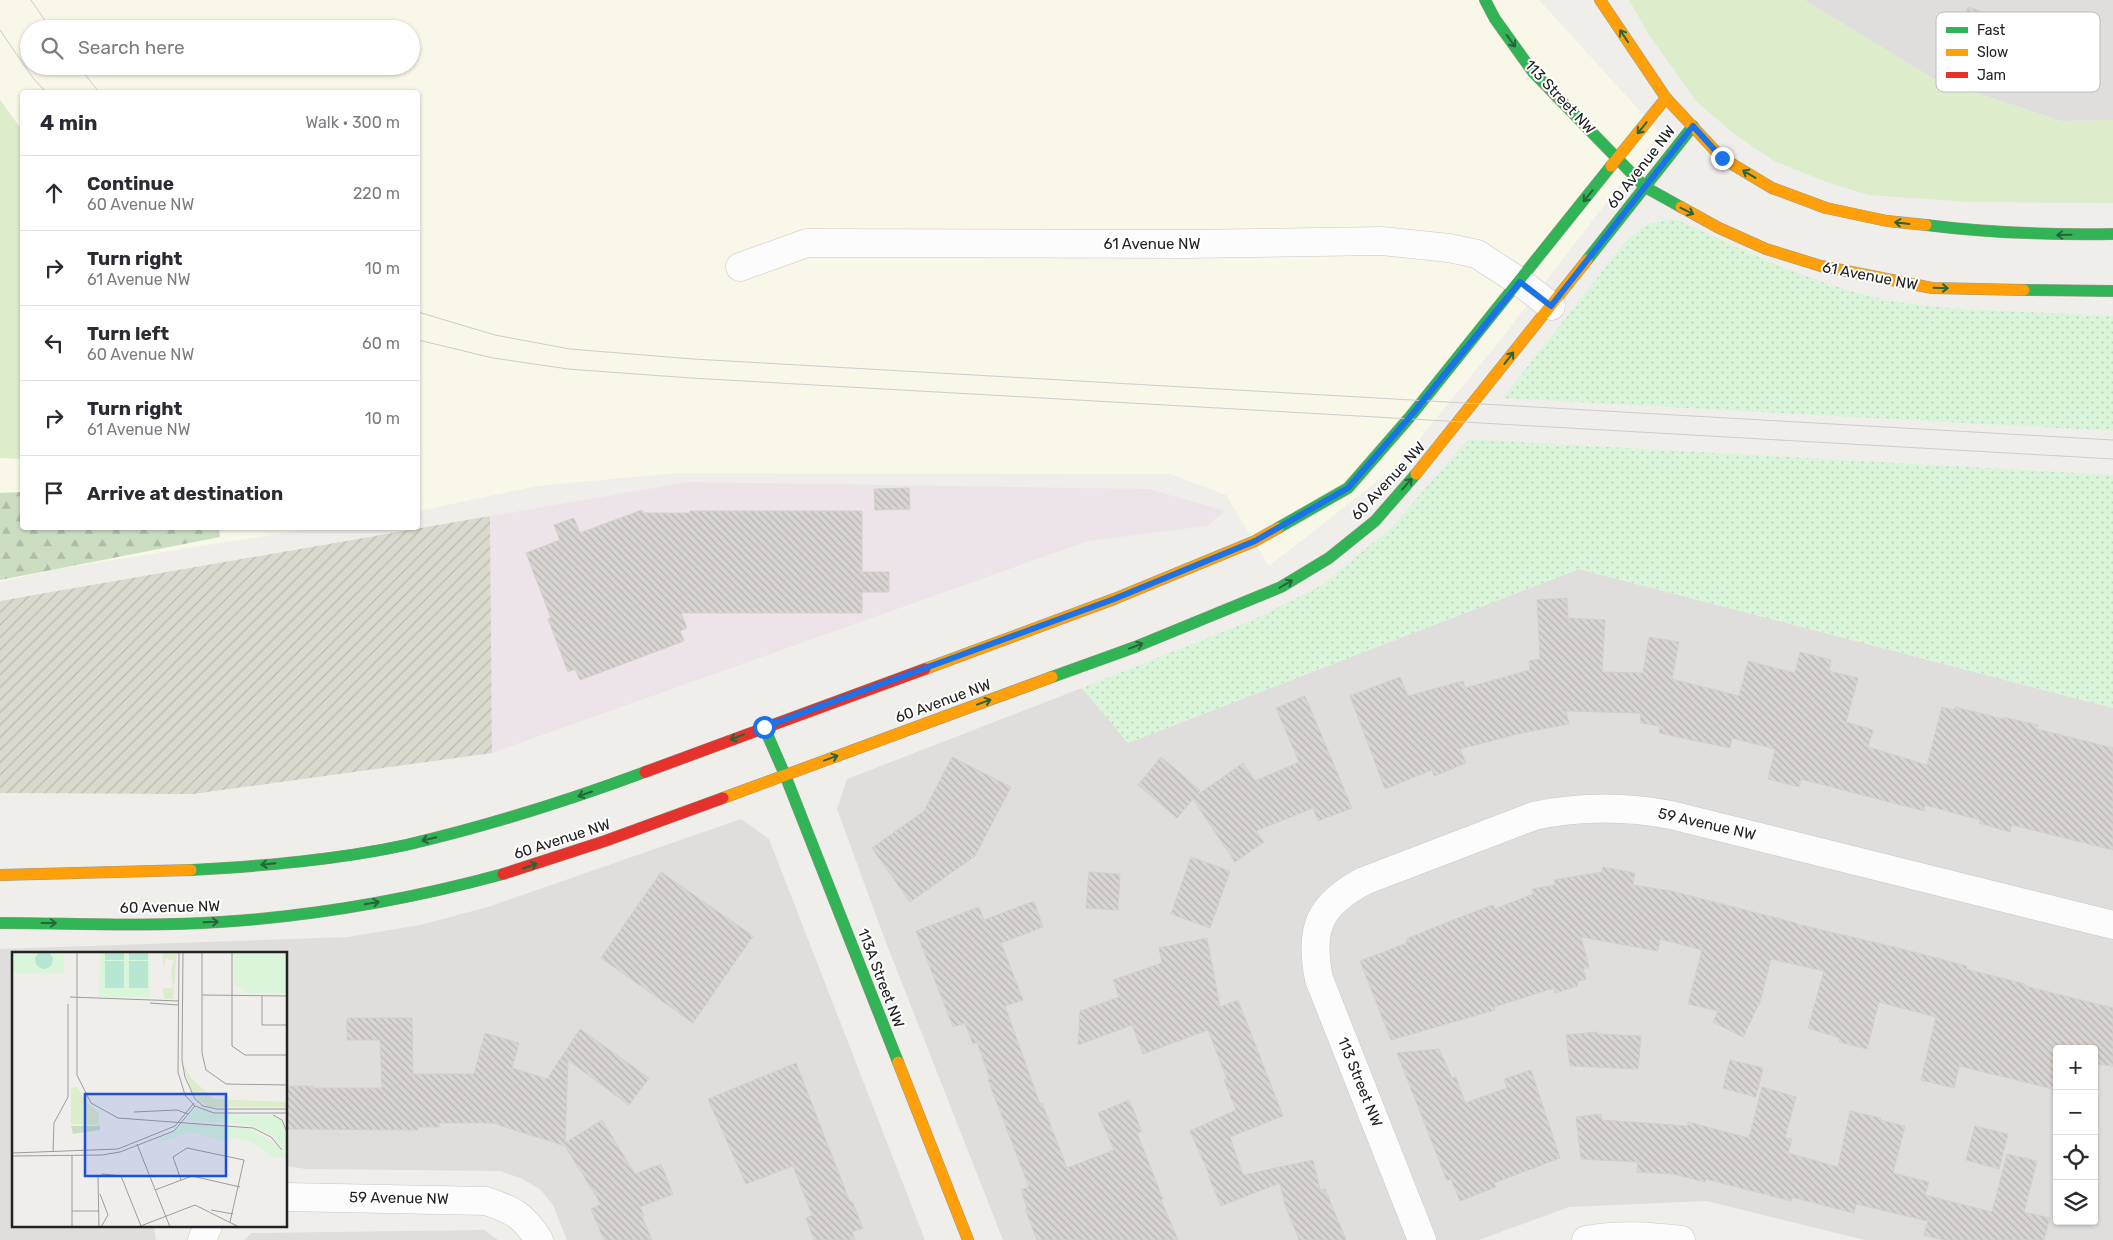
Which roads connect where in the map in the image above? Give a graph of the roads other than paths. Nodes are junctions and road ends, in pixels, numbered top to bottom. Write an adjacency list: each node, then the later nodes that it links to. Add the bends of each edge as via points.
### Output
1 (1485, 0): 5 (street, 113 Street NW, one-way to 5, via 1494,19 1534,72)
2 (1600, 0): 3 (street, one-way to 2)
3 (1666, 98): 4 (street); 5 (street, 60 Avenue NW, one-way to 5)
4 (1693, 126): 6 (street, 60 Avenue NW); 7 (street, one-way to 4, via 1975,231 1887,221 1826,208 1772,188 1722,158)
5 (1618, 158): 6 (street, 113 Street NW); 9 (street, 60 Avenue NW, one-way to 9)
6 (1645, 187): 10 (street, 61 Avenue NW, one-way to 10, via 1766,249 1821,266 1932,288); 11 (street, 60 Avenue NW)
7 (2113, 234)
8 (740, 267): 9 (street, 61 Avenue NW, via 807,243 1382,241 1477,254)
9 (1520, 282): 11 (street, 61 Avenue NW); 12 (street, 60 Avenue NW, via 1348,488 1238,549 1105,602)
10 (2113, 291)
11 (1551, 306): 13 (street, 60 Avenue NW, one-way to 11, via 1135,647 1281,587 1329,558 1382,514)
12 (764, 727): 13 (street, 113A Street NW); 14 (street, 60 Avenue NW, one-way to 14, via 608,786 498,822 404,845 244,867)
13 (785, 775): 16 (street, 60 Avenue NW, one-way to 13, via 249,920 393,900 522,868); 22 (street, 113A Street NW)
14 (0, 875)
15 (1320, 920): 17 (street, 59 Avenue NW, via 1338,897 1364,881 1509,824 1562,810 1617,807 1671,815); 23 (street, 113 Street NW, via 1314,955 1319,979)
16 (0, 923)
17 (2113, 925)
18 (288, 1197): 21 (street, 59 Avenue NW, via 486,1200 511,1209)
19 (207, 1228): 20 (street)
20 (202, 1240)
21 (539, 1240)
22 (968, 1240)
23 (1422, 1240)
24 (1586, 1240): 25 (street, via 1609,1236)
25 (1681, 1240)

